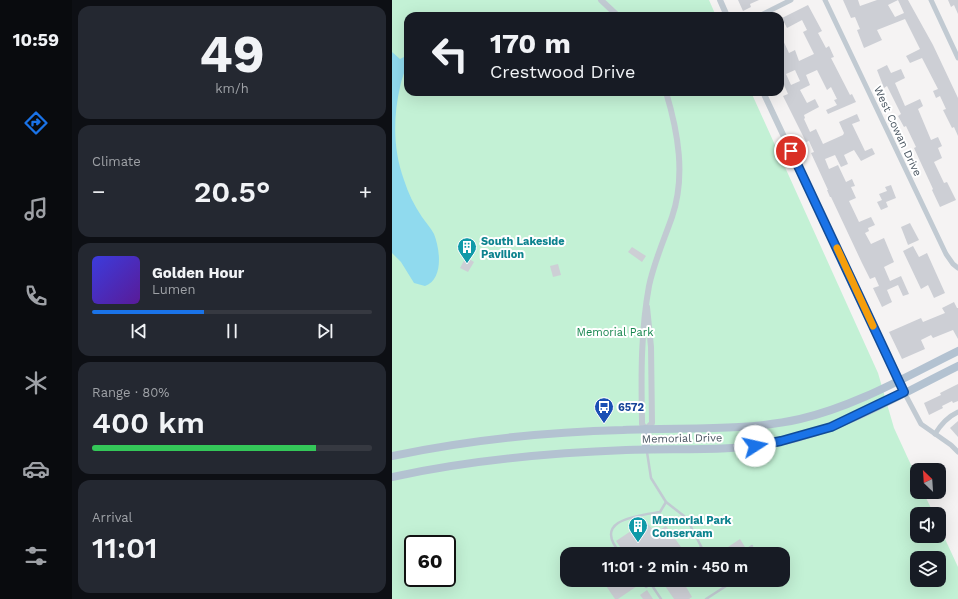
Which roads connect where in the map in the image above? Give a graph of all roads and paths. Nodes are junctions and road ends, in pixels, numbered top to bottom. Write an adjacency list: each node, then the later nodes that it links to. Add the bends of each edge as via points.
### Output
1 (601, 0): 6 (street)
2 (720, 0): 7 (street)
3 (791, 0): 8 (street)
4 (825, 0): 12 (street, West Cowan Drive, via 946,254)
5 (930, 0): 9 (street)
6 (614, 12)
7 (725, 12)
8 (767, 12)
9 (958, 58)
10 (667, 96): 13 (street, via 678,141 678,183 672,215 653,268)
11 (765, 96): 16 (street)
12 (958, 268)
13 (647, 307): 19 (street, via 642,354 642,424); 19 (street, via 651,347 652,423)
14 (958, 351): 16 (main road, Memorial Drive)
15 (958, 366): 17 (main road, Memorial Drive)
16 (899, 380): 17 (street); 19 (main road, Memorial Drive, via 827,412 778,423)
17 (904, 392): 20 (street, via 921,424); 21 (main road, Memorial Drive, via 831,427 781,441 732,448)
18 (958, 412): 20 (street, via 940,424)
19 (646, 429): 21 (main road); 23 (main road, Memorial Drive, via 525,436)
20 (935, 434): 22 (street)
21 (646, 449): 24 (main road, Memorial Drive, via 524,456); 25 (lane, via 651,478)
22 (958, 452)
23 (392, 456)
24 (392, 477)
25 (666, 502): 26 (lane, via 660,512 632,516 619,521 611,533 611,541); 27 (lane, via 684,516)
26 (616, 547)
27 (701, 547)
28 (653, 587): 30 (lane)
29 (724, 587): 31 (lane)
30 (661, 599)
31 (706, 599)

